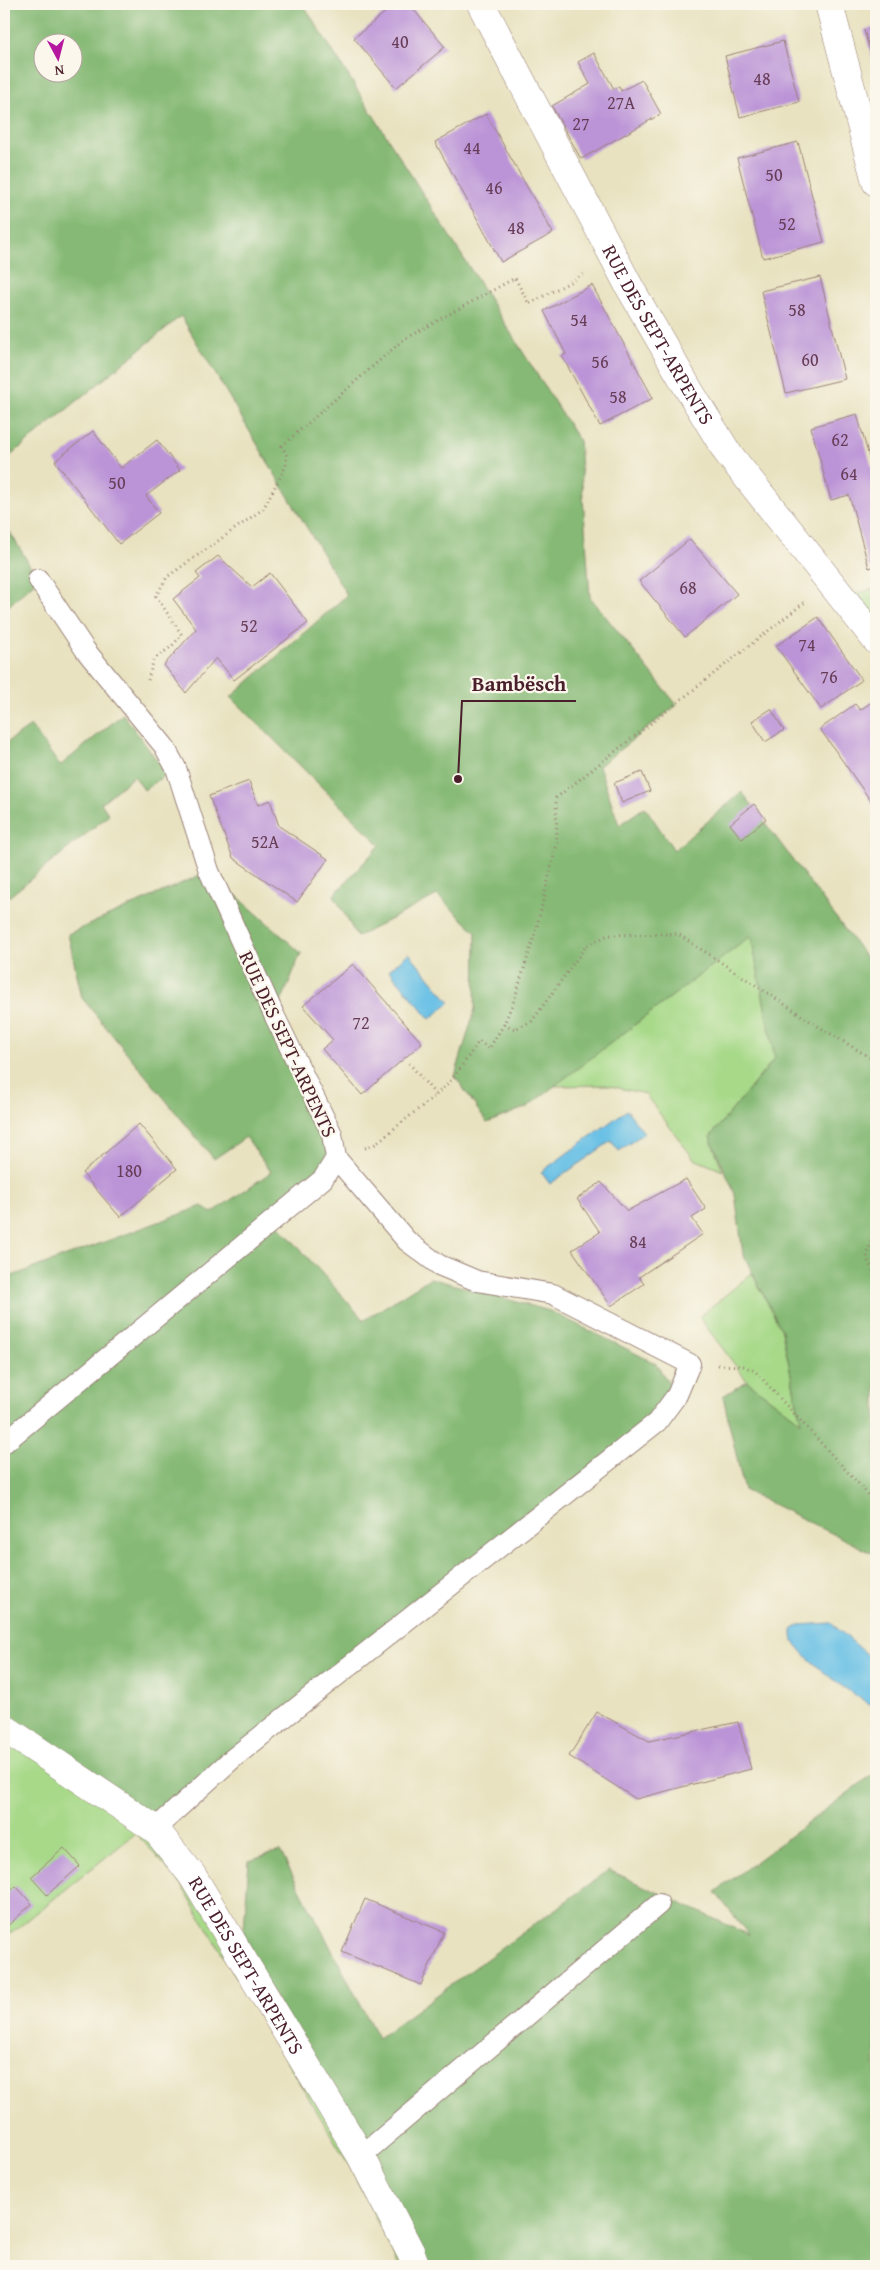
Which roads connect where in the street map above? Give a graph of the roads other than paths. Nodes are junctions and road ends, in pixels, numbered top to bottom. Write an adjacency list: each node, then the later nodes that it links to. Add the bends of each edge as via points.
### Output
1 (480, 4): 5 (street, RUE DES SEPT-ARPENTS, via 614,258 727,452)
2 (829, 4): 3 (street)
3 (876, 182)
4 (38, 579): 6 (lane, RUE DES SEPT-ARPENTS, via 86,651 164,746 176,768 210,871 332,1134)
5 (876, 640)
6 (336, 1158): 7 (lane, RUE DES SEPT-ARPENTS, via 323,1179); 9 (lane, via 407,1241 439,1265 477,1281 553,1294 690,1364 677,1395 657,1422 232,1759)
7 (4, 1443)
8 (4, 1728): 9 (street, RUE DES SEPT-ARPENTS)
9 (155, 1829): 11 (street, RUE DES SEPT-ARPENTS, via 192,1875)
10 (659, 1904): 11 (lane)
11 (361, 2156): 12 (street, RUE DES SEPT-ARPENTS)
12 (416, 2266)

